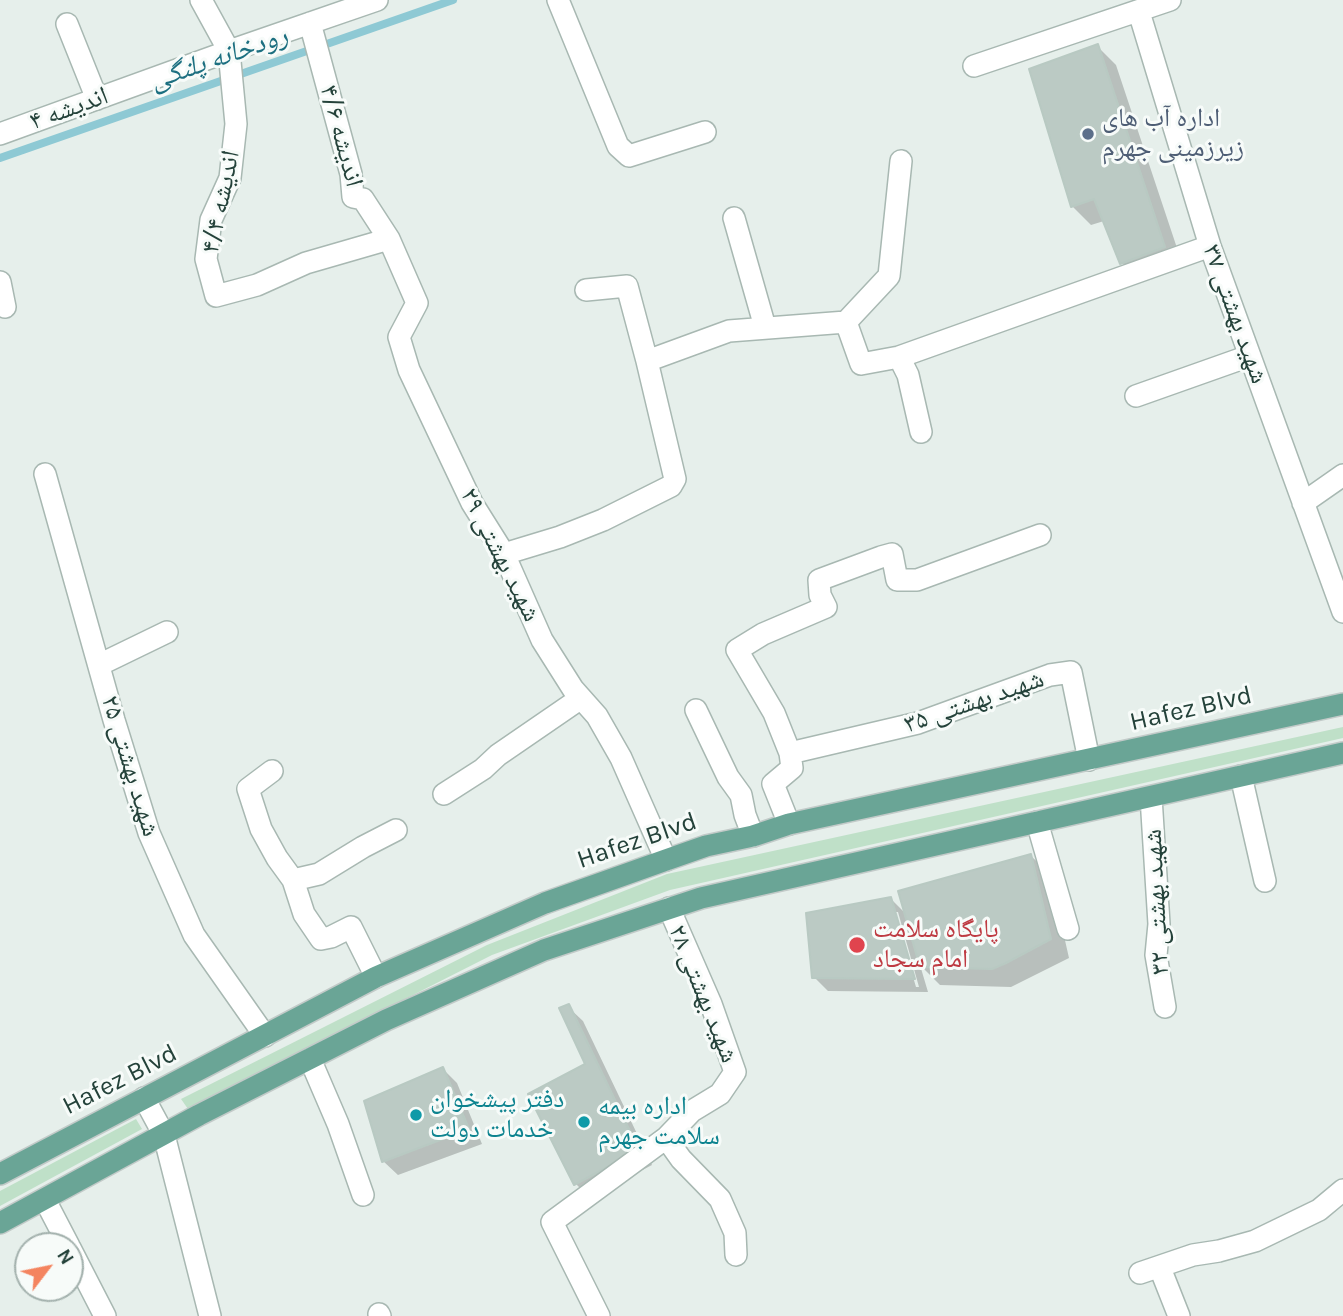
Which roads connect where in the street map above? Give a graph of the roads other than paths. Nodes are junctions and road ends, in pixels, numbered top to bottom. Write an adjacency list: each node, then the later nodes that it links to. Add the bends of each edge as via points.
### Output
1 (201, 0): 8 (street)
2 (377, 0): 7 (street, اندیشه ۴)
3 (558, 0): 11 (street, via 618,146 629,156)
4 (1170, 0): 5 (street)
5 (1139, 12): 9 (street); 16 (street, شهید بهشتی ۳۷)
6 (67, 23): 10 (street)
7 (310, 23): 8 (street, اندیشه ۴); 15 (street, اندیشه ۴/۶, via 351,174 353,197 363,200)
8 (229, 51): 10 (street, اندیشه ۴); 15 (street, اندیشه ۴/۴, via 236,124 232,165 211,220 206,259 216,296)
9 (974, 66)
10 (97, 99): 12 (street, اندیشه ۴)
11 (705, 132)
12 (0, 134)
13 (901, 161): 20 (street, via 889,276)
14 (734, 218): 21 (street)
15 (389, 239): 31 (street, شهید بهشتی ۲۹, via 417,303 399,337 409,370 472,503)
16 (1210, 246): 22 (street, شهید بهشتی ۳۷); 23 (street)
17 (0, 282): 19 (street)
18 (586, 290): 24 (street, via 627,286)
19 (5, 307)
20 (846, 322): 21 (street); 23 (street, via 861,364)
21 (765, 327): 24 (street, via 729,331)
22 (1249, 356): 25 (street); 29 (street, شهید بهشتی ۳۷)
23 (899, 357): 26 (street, via 908,375)
24 (648, 361): 31 (street, via 675,479 671,486 603,520)
25 (1136, 396)
26 (921, 432)
27 (45, 474): 34 (street, شهید بهشتی ۲۵)
28 (1343, 475): 29 (street)
29 (1303, 503): 32 (street, شهید بهشتی ۳۷)
30 (1040, 535): 38 (street, via 917,580 897,580 892,554 819,580 826,607 737,650 774,713)
31 (504, 554): 35 (street, شهید بهشتی ۲۹, via 542,640)
32 (1343, 612)
33 (167, 632): 34 (street)
34 (99, 666): 56 (street, شهید بهشتی ۲۵, via 149,833 194,935)
35 (581, 698): 43 (street); 49 (street, شهید بهشتی ۲۹, via 621,758)
36 (1343, 704): 40 (main road, Hafez Blvd)
37 (696, 710): 48 (street, via 741,795)
38 (790, 753): 40 (street, شهید بهشتی ۳۵, via 918,723 1049,675 1070,672); 46 (street, via 792,768 773,784)
39 (1343, 753): 42 (main road)
40 (1089, 760): 46 (main road, Hafez Blvd)
41 (272, 771): 50 (street, via 248,789 261,829)
42 (1241, 776): 44 (main road); 51 (street)
43 (444, 794)
44 (1151, 797): 45 (main road); 55 (street, شهید بهشتی ۳۲, via 1159,924 1156,955)
45 (1037, 822): 52 (main road); 53 (street)
46 (789, 824): 48 (main road, Hafez Blvd)
47 (396, 830): 50 (street, via 319,874)
48 (753, 836): 49 (main road, Hafez Blvd)
49 (666, 860): 54 (main road, Hafez Blvd, via 545,903)
50 (293, 880): 54 (street, via 304,914 321,939 351,927)
51 (1265, 881)
52 (670, 908): 57 (main road, via 544,950); 60 (street, شهید بهشتی ۲۸, via 735,1072 720,1094 692,1111)
53 (1068, 929)
54 (376, 977): 56 (main road, Hafez Blvd)
55 (1165, 1007)
56 (265, 1036): 58 (main road, Hafez Blvd)
57 (310, 1059): 59 (main road); 63 (street)
58 (145, 1098): 59 (street); 61 (main road, Hafez Blvd)
59 (164, 1135): 64 (main road); 70 (street)
60 (666, 1138): 67 (street, via 720,1199 735,1233); 71 (street, شهید بهشتی ۲۸, via 552,1222)
61 (0, 1174)
62 (1343, 1190): 72 (street, via 1319,1210 1255,1241 1149,1271)
63 (363, 1195)
64 (45, 1200): 65 (main road); 66 (street)
65 (0, 1223)
66 (61, 1232)
67 (736, 1255)
68 (84, 1276): 69 (street)
69 (105, 1316)
70 (210, 1316)
71 (599, 1316)
72 (1179, 1316)

